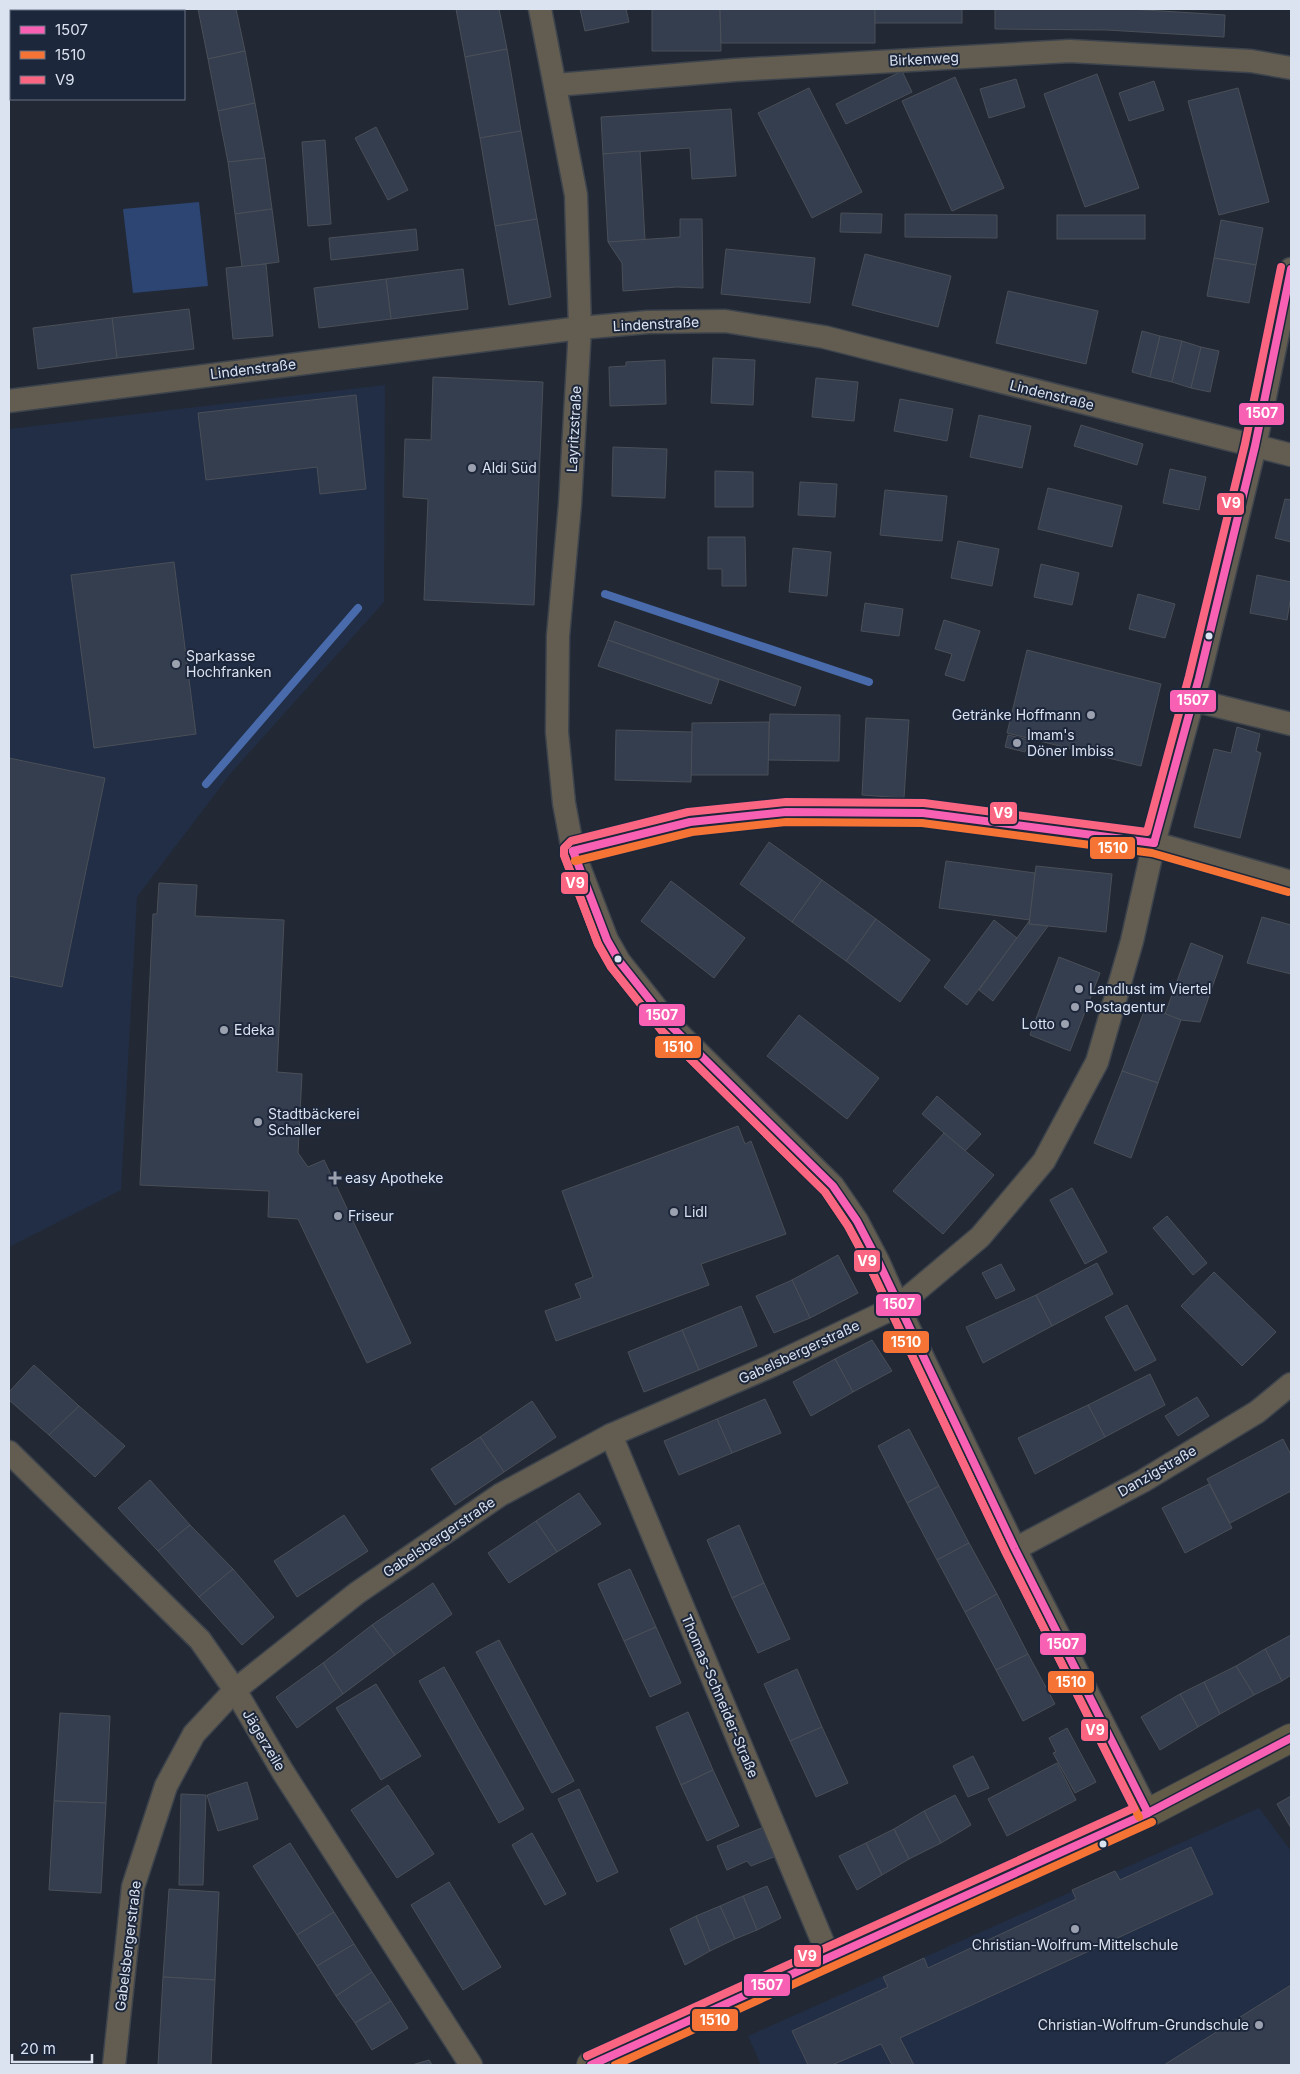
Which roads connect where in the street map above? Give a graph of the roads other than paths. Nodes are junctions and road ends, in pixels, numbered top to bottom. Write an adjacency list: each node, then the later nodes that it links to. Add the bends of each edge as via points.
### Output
1 (540, 9): 3 (street, Layritzstraße)
2 (1291, 68): 3 (street, Birkenweg, via 1251,61 1070,52 735,70)
3 (556, 85): 5 (street, Layritzstraße, via 576,195)
4 (1291, 269): 7 (street, Gabelsbergerstraße)
5 (580, 328): 6 (street, Lindenstraße); 7 (street, Lindenstraße, via 648,322 725,321 824,337); 12 (street, Layritzstraße, via 570,504 558,636 556,732)
6 (9, 401)
7 (1255, 446): 8 (street, Lindenstraße); 9 (street, Gabelsbergerstraße)
8 (1291, 455)
9 (1193, 700): 10 (street); 11 (street, Gabelsbergerstraße)
10 (1291, 724)
11 (1154, 843): 12 (street, via 923,813 786,812 690,822); 13 (street); 14 (street, Gabelsbergerstraße, via 1132,941 1097,1062 1044,1161 980,1237)
12 (573, 851): 14 (street, Layritzstraße, via 607,940 619,961 669,1024 833,1186 857,1221)
13 (1291, 882)
14 (898, 1306): 16 (street, Gabelsbergerstraße, via 772,1366); 18 (street, Layritzstraße)
15 (1291, 1384): 18 (street, Danzigstraße, via 1257,1412 1143,1481)
16 (611, 1435): 19 (street, Gabelsbergerstraße, via 492,1500 357,1593); 22 (street, Thomas-Schneider-Straße)
17 (9, 1452): 19 (street, Jägerzeile, via 200,1640)
18 (1015, 1548): 21 (street, Layritzstraße)
19 (235, 1690): 23 (street, Gabelsbergerstraße, via 194,1734 166,1786 133,1887); 24 (street, Jägerzeile, via 283,1772)
20 (1291, 1738): 21 (street)
21 (1148, 1813): 22 (street)
22 (829, 1957): 25 (street)
23 (114, 2065)
24 (472, 2065)
25 (591, 2065)

